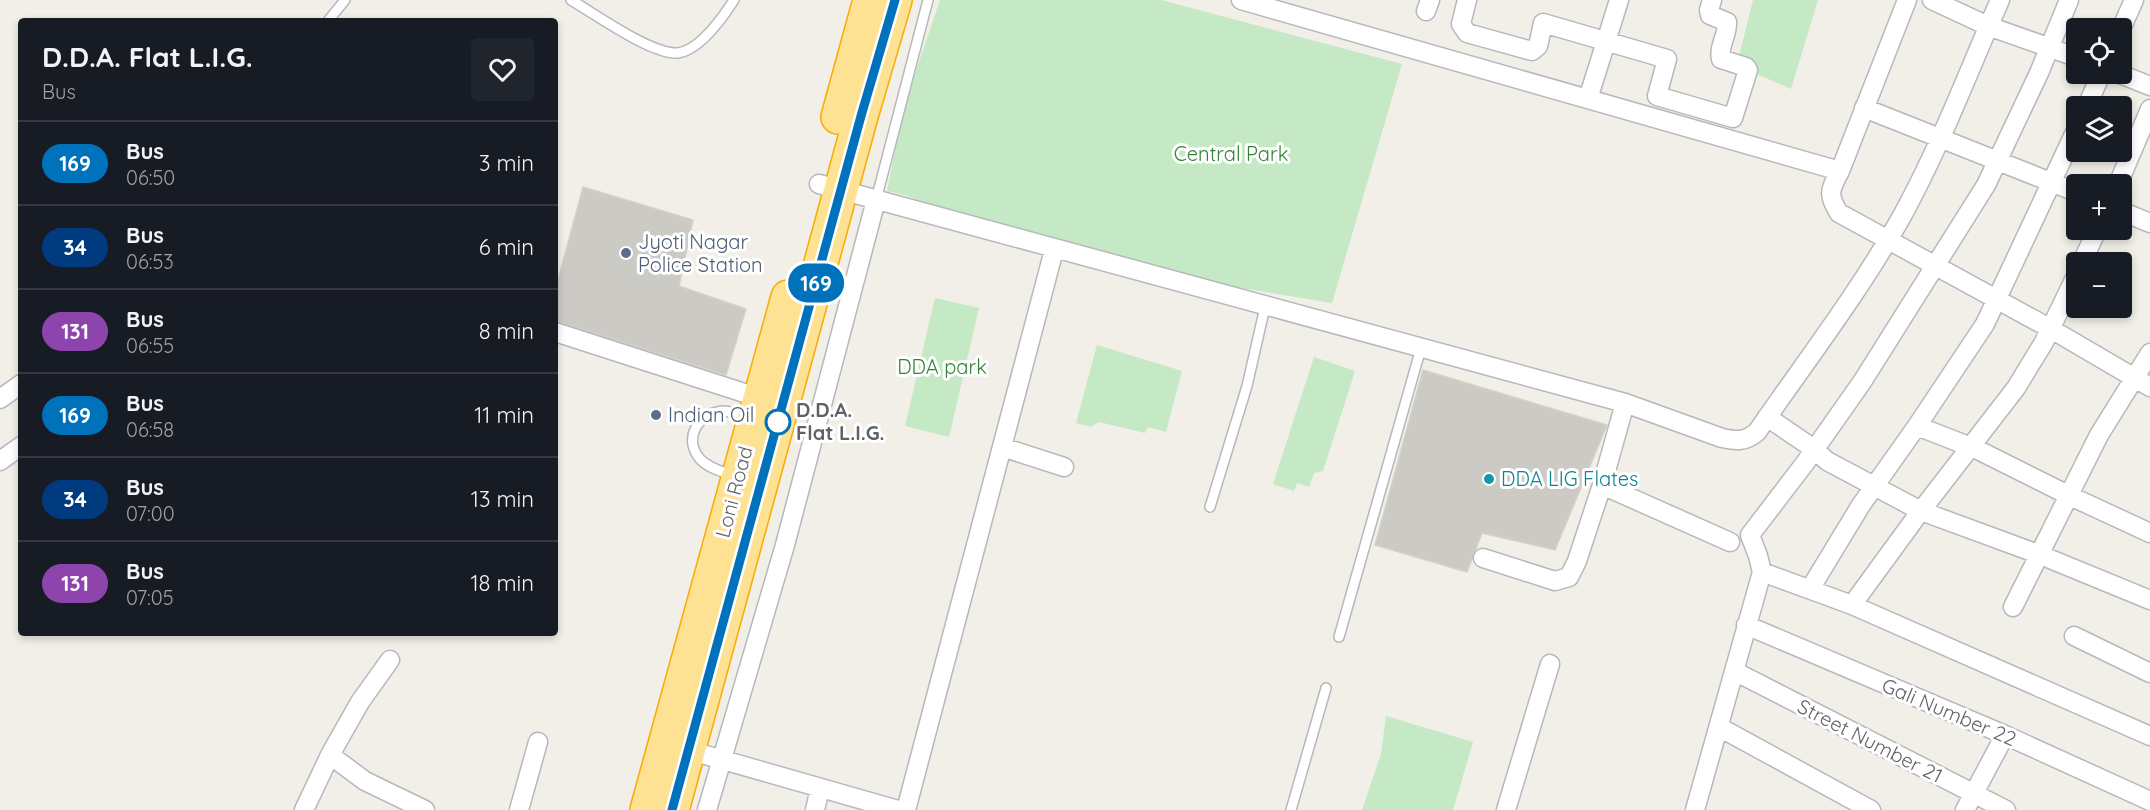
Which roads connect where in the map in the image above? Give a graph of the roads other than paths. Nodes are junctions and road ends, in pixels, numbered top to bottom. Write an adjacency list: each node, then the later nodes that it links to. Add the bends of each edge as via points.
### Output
1 (345, 0): 17 (lane)
2 (571, 0): 3 (lane, via 644,44 679,53 704,38)
3 (734, 0)
4 (870, 0): 34 (highway, Loni Road)
5 (895, 0): 34 (highway, Loni Road)
6 (928, 0): 36 (lane)
7 (1241, 0): 16 (street)
8 (1467, 0): 20 (street, via 1461,24 1467,33 1532,51 1538,46 1543,23)
9 (1619, 0): 20 (street)
10 (1712, 0): 20 (street, via 1710,15 1727,22 1728,28 1719,53 1721,59 1748,70 1733,118 1659,97 1667,58)
11 (1907, 0): 26 (street)
12 (1932, 0): 19 (street)
13 (2000, 0): 19 (street)
14 (2069, 0): 21 (street)
15 (2134, 0): 18 (street)
16 (1284, 6): 25 (street)
17 (330, 18)
18 (2126, 18)
19 (1989, 26): 21 (street); 28 (street)
20 (1606, 41): 25 (street)
21 (2049, 48): 22 (street); 30 (street)
22 (2066, 54)
23 (2132, 79): 24 (street)
24 (2150, 86)
25 (1588, 99): 31 (street)
26 (1864, 108): 28 (street); 31 (street)
27 (2150, 109): 32 (street)
28 (1940, 138): 30 (street); 39 (street)
29 (2066, 151): 33 (street)
30 (1997, 162): 33 (street); 41 (street)
31 (1840, 171): 39 (street, via 1832,186 1831,201 1839,213)
32 (2122, 174)
33 (2052, 181): 35 (street); 43 (street)
34 (830, 187): 36 (street); 53 (highway, Loni Road); 62 (highway, Loni Road)
35 (2066, 187)
36 (876, 200): 40 (street); 91 (street, via 785,545)
37 (2132, 217): 38 (street)
38 (2150, 224)
39 (1887, 239): 41 (street); 54 (street)
40 (1054, 250): 44 (street); 56 (street)
41 (1935, 267): 43 (street); 59 (street)
42 (2066, 296): 45 (street)
43 (1996, 299): 45 (street); 55 (street, via 1985,324)
44 (1265, 307): 47 (street); 66 (lane, via 1247,386)
45 (2050, 329): 49 (street); 57 (street, via 2016,388)
46 (558, 334): 53 (street)
47 (1421, 348): 52 (street); 79 (lane)
48 (2150, 353): 49 (street)
49 (2143, 382): 65 (street, via 2099,435)
50 (18, 386): 51 (street)
51 (0, 399)
52 (1625, 403): 54 (street, via 1736,441 1748,439); 63 (street)
53 (758, 408): 62 (highway, Loni Road); 62 (lane, via 720,411 703,418 694,427 692,438 701,460)
54 (1767, 417): 59 (street)
55 (1917, 426): 57 (street); 64 (street)
56 (1002, 447): 61 (street); 103 (street)
57 (1971, 447): 65 (street); 67 (street)
58 (18, 448): 60 (street)
59 (1814, 449): 64 (street); 72 (street, via 1750,535)
60 (0, 461)
61 (1064, 466)
62 (750, 481): 89 (highway, Loni Road)
63 (1602, 484): 69 (street); 71 (street, via 1569,578 1555,581)
64 (1874, 486): 67 (street); 73 (street)
65 (2068, 495): 68 (street); 70 (street)
66 (1210, 507)
67 (1921, 511): 70 (street); 75 (street)
68 (2150, 533)
69 (1730, 542)
70 (2038, 554): 74 (street); 76 (street)
71 (1483, 558)
72 (1762, 572): 73 (street); 77 (street)
73 (1810, 589): 75 (street)
74 (2150, 600)
75 (1852, 605): 87 (street)
76 (2013, 607)
77 (1746, 626): 82 (street); 86 (street, Gali Number 22)
78 (2074, 636): 83 (street)
79 (1338, 637)
80 (390, 660): 90 (street)
81 (1550, 664): 105 (street)
82 (1734, 672): 85 (street); 94 (street, Street Number 21)
83 (2150, 673)
84 (1326, 688): 104 (lane)
85 (1719, 727): 106 (street); 107 (street)
86 (2005, 735): 93 (street, Gali Number 22); 94 (street)
87 (2150, 736)
88 (538, 742): 97 (street)
89 (677, 747): 91 (street); 98 (highway, Loni Road); 99 (highway, Loni Road)
90 (330, 755): 95 (street); 96 (street, via 365,781)
91 (722, 760): 92 (street); 100 (street)
92 (820, 788): 101 (street); 102 (street)
93 (2150, 801)
94 (1969, 802): 108 (street, Street Number 21)
95 (304, 810)
96 (425, 810)
97 (519, 810)
98 (647, 810)
99 (672, 810)
100 (707, 810)
101 (815, 810)
102 (898, 810)
103 (906, 810)
104 (1291, 810)
105 (1506, 810)
106 (1695, 810)
107 (1871, 810)
108 (2006, 810)

